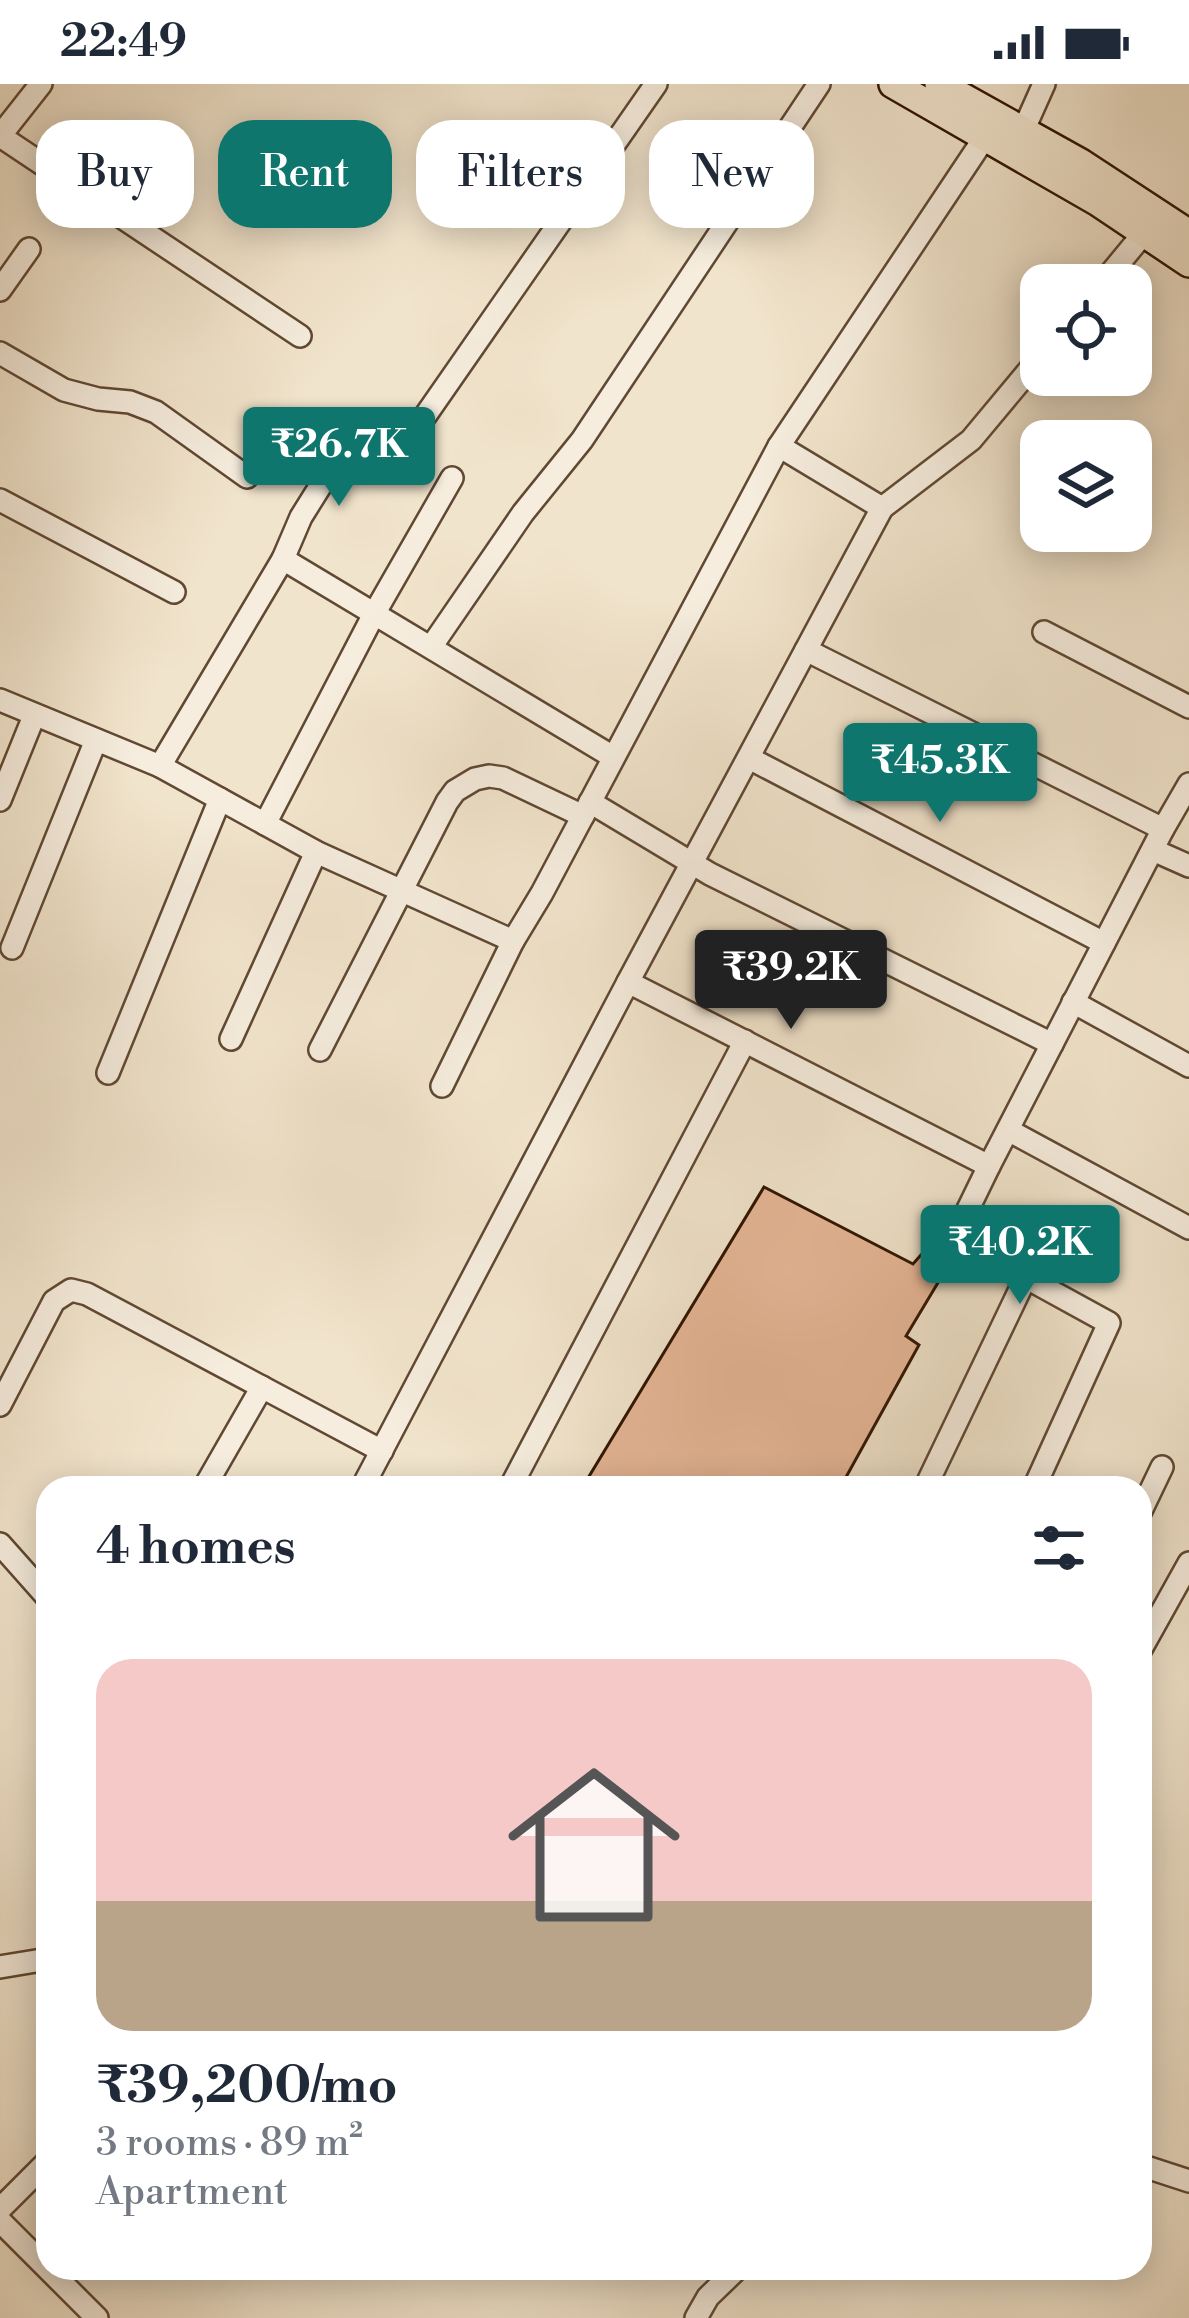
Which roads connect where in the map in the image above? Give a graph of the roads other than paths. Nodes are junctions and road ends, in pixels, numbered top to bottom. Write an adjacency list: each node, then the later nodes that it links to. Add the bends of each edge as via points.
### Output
1 (40, 84): 9 (street)
2 (656, 84): 19 (street)
3 (819, 84): 30 (street, via 583,440)
4 (893, 84): 7 (main road)
5 (939, 84): 7 (main road)
6 (1044, 84): 8 (street)
7 (991, 128): 8 (main road); 10 (main road); 21 (street)
8 (1023, 131): 11 (main road)
9 (0, 136): 16 (street)
10 (1144, 233): 13 (main road); 14 (street)
11 (1189, 234)
12 (29, 249): 15 (street)
13 (1189, 263)
14 (1118, 264)
15 (0, 290)
16 (301, 336)
17 (0, 353): 22 (street, via 64,390 157,412)
18 (1020, 381): 25 (street, via 971,440)
19 (414, 431)
20 (351, 437): 26 (street)
21 (779, 446): 25 (street); 36 (street)
22 (247, 477)
23 (452, 478): 28 (street)
24 (0, 500): 27 (street)
25 (882, 508): 31 (street)
26 (284, 560): 28 (street); 38 (street)
27 (174, 592)
28 (374, 614): 30 (street); 43 (street)
29 (1044, 632): 33 (street)
30 (430, 647): 36 (street)
31 (806, 650): 37 (street); 44 (street)
32 (0, 700): 34 (street)
33 (1189, 707)
34 (34, 716): 35 (street); 41 (street)
35 (96, 740): 38 (street); 51 (street)
36 (613, 757): 42 (street)
37 (748, 758): 46 (street); 50 (street)
38 (160, 766): 40 (street)
39 (1189, 784): 44 (street)
40 (220, 799): 43 (street); 59 (street)
41 (0, 800)
42 (586, 809): 46 (street); 48 (street, via 503,778 475,779 447,802); 49 (street)
43 (265, 824): 45 (street)
44 (1158, 839): 47 (street); 50 (street)
45 (316, 852): 48 (street); 54 (street)
46 (692, 863): 52 (street); 56 (street)
47 (1189, 866)
48 (400, 892): 49 (street); 57 (street)
49 (513, 941): 60 (street)
50 (1104, 943): 53 (street)
51 (12, 948)
52 (628, 982): 55 (street); 67 (street)
53 (1073, 1003): 56 (street); 58 (street)
54 (231, 1039)
55 (745, 1041): 62 (street); 71 (street)
56 (1052, 1044): 61 (street)
57 (320, 1050)
58 (1189, 1066)
59 (108, 1073)
60 (442, 1086)
61 (1008, 1130): 62 (street); 63 (street)
62 (989, 1166): 64 (street, via 954,1238)
63 (1189, 1228)
64 (1026, 1277): 72 (street); 73 (street, via 1108,1324)
65 (262, 1387): 66 (street, via 71,1290 54,1301); 67 (street); 69 (street)
66 (0, 1405)
67 (382, 1451): 70 (street)
68 (1162, 1468): 74 (street)
69 (211, 1476)
70 (368, 1476)
71 (516, 1476)
72 (932, 1476)
73 (1039, 1476)
74 (1152, 1488)
75 (0, 1544): 77 (street)
76 (1189, 1563): 78 (street)
77 (36, 1584)
78 (1152, 1629)
79 (36, 1961): 80 (street)
80 (0, 1967)
81 (1152, 2168): 83 (street)
82 (36, 2174): 84 (street)
83 (1189, 2181)
84 (0, 2209)
85 (0, 2221): 86 (street)
86 (36, 2257)
87 (59, 2280): 89 (street)
88 (726, 2280): 90 (street)
89 (97, 2318)
90 (696, 2318)

